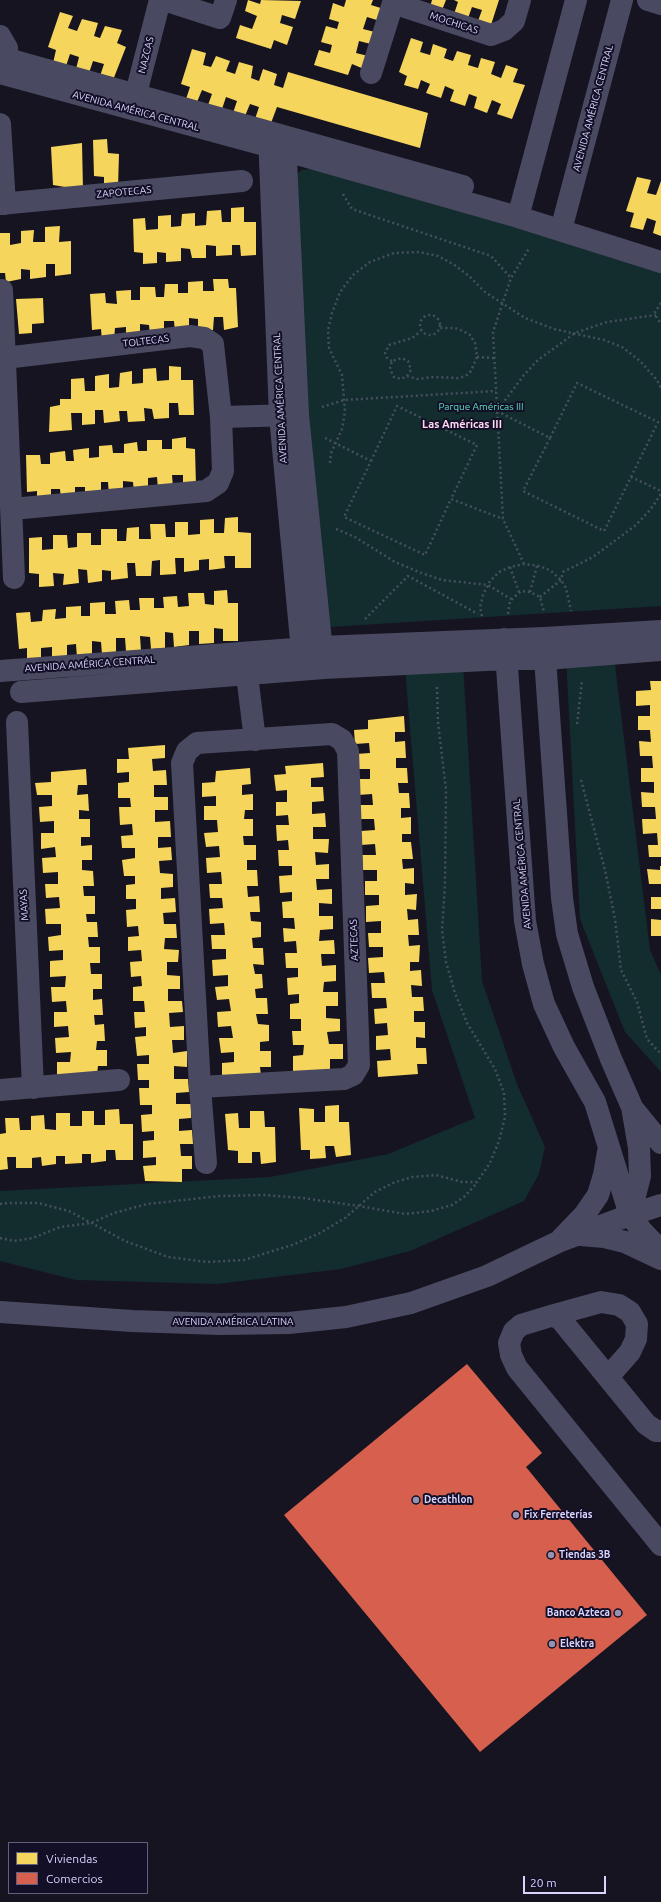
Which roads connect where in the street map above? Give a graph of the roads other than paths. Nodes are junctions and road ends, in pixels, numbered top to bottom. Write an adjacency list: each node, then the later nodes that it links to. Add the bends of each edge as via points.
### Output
1 (160, 0): 13 (street, NAZCAS)
2 (164, 0): 3 (street, via 220,18)
3 (226, 0)
4 (520, 0): 8 (street, MOCHICAS, via 514,21 504,30 490,35)
5 (576, 0): 18 (street)
6 (622, 0): 19 (street, AVENIDA AMÉRICA CENTRAL)
7 (648, 0): 9 (street)
8 (394, 2): 12 (street, MOCHICAS)
9 (661, 4)
10 (0, 36): 11 (street, AVENIDA AMÉRICA CENTRAL, via 7,48)
11 (4, 71): 13 (street, AVENIDA AMÉRICA CENTRAL)
12 (371, 73)
13 (134, 102): 15 (street, AVENIDA AMÉRICA CENTRAL)
14 (0, 124): 17 (street, ZAPOTECAS)
15 (277, 141): 18 (street, AVENIDA AMÉRICA CENTRAL); 18 (street, AVENIDA AMÉRICA CENTRAL, via 322,162); 25 (street, AVENIDA AMÉRICA CENTRAL)
16 (242, 181): 17 (street, ZAPOTECAS)
17 (3, 204)
18 (520, 210): 19 (street, AVENIDA AMÉRICA CENTRAL)
19 (556, 224): 20 (street, AVENIDA AMÉRICA CENTRAL); 21 (street, AVENIDA AMÉRICA CENTRAL)
20 (661, 246)
21 (661, 262)
22 (2, 290): 23 (street)
23 (5, 358): 24 (street, TOLTECAS, via 190,336 204,338 213,344); 26 (street)
24 (221, 417): 25 (street); 26 (street, TOLTECAS, via 223,472 218,483 206,491)
25 (292, 418): 33 (street, AVENIDA AMÉRICA CENTRAL)
26 (12, 509): 27 (street)
27 (14, 578)
28 (661, 631): 30 (street, AVENIDA AMÉRICA CENTRAL)
29 (499, 646): 31 (street, AVENIDA AMÉRICA CENTRAL); 33 (street, AVENIDA AMÉRICA CENTRAL); 45 (street, AVENIDA AMÉRICA CENTRAL, via 525,921 533,964 544,1004 564,1047 595,1102)
30 (576, 646): 31 (street, AVENIDA AMÉRICA CENTRAL); 32 (street, AVENIDA AMÉRICA CENTRAL)
31 (545, 649): 43 (street, via 562,898 567,934 583,987)
32 (661, 650)
33 (313, 658): 34 (street, AVENIDA AMÉRICA CENTRAL); 35 (street, AVENIDA AMÉRICA CENTRAL)
34 (0, 671): 36 (street, AVENIDA AMÉRICA CENTRAL, via 17,683)
35 (247, 675): 36 (street, AVENIDA AMÉRICA CENTRAL); 38 (street)
36 (21, 692): 37 (street, via 22,708)
37 (8, 728): 41 (street, MAYAS)
38 (255, 740): 40 (street, AZTECAS, via 197,743 187,751 182,763); 40 (street, AZTECAS, via 332,734 342,740 348,751 359,1066 353,1075 344,1079)
39 (119, 1080): 41 (street)
40 (200, 1087): 46 (street, AZTECAS)
41 (33, 1088): 42 (street)
42 (0, 1090)
43 (632, 1107): 44 (street); 48 (street, via 640,1148 640,1176)
44 (661, 1143)
45 (609, 1149): 48 (street, AVENIDA AMÉRICA CENTRAL); 50 (street, AVENIDA AMÉRICA CENTRAL, via 598,1195 585,1214)
46 (206, 1163)
47 (661, 1205): 48 (street, AVENIDA AMÉRICA LATINA)
48 (630, 1215): 49 (street, AVENIDA AMÉRICA LATINA); 51 (street, AVENIDA AMÉRICA CENTRAL)
49 (580, 1234): 50 (street, AVENIDA AMÉRICA LATINA); 52 (street, via 626,1242)
50 (558, 1242): 53 (street, AVENIDA AMÉRICA LATINA, via 487,1276 411,1303 346,1317 290,1323 220,1324)
51 (661, 1251)
52 (661, 1259)
53 (0, 1312)
54 (554, 1315): 55 (street, via 562,1321); 55 (street, via 601,1302 619,1305 630,1312 637,1324 636,1339 630,1352); 57 (street, via 521,1325 514,1331 509,1343 517,1368)
55 (608, 1377): 56 (street, via 646,1424 656,1431)
56 (661, 1431)
57 (661, 1545)

